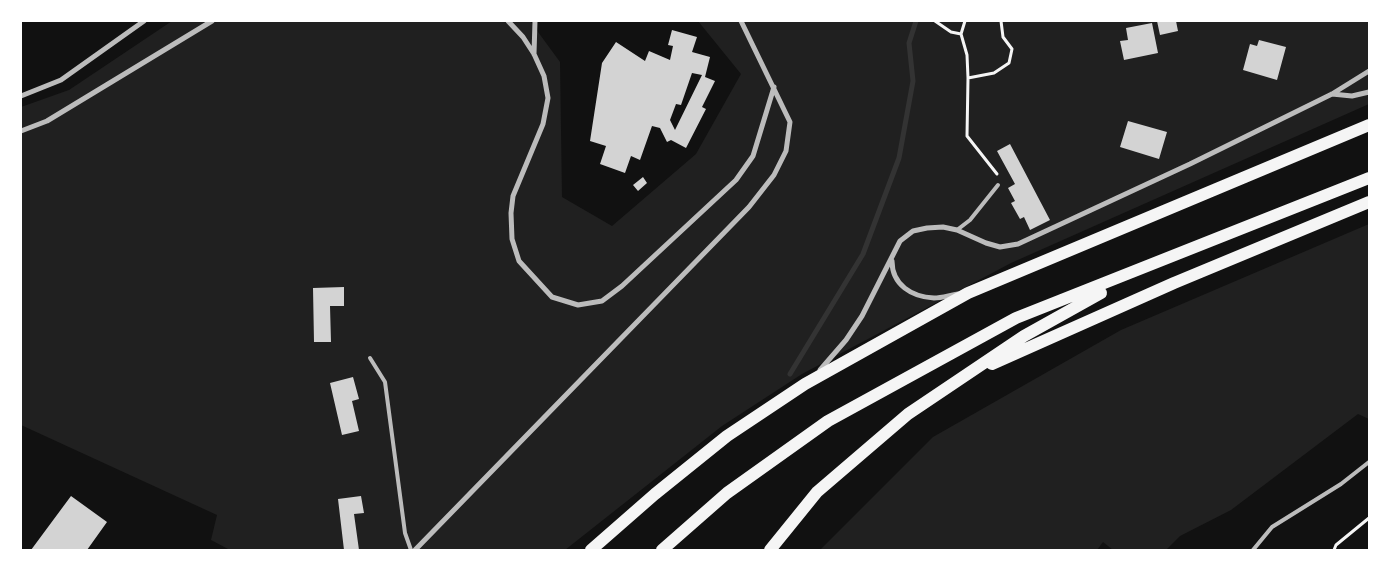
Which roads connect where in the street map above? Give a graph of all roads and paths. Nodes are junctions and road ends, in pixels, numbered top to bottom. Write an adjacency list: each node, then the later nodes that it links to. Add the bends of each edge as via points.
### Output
1 (144, 21): 16 (street, via 62,80)
2 (212, 21): 18 (street, via 47,121)
3 (508, 21): 10 (street)
4 (535, 21): 10 (street)
5 (741, 21): 13 (street)
6 (935, 21): 9 (path, via 951,32)
7 (964, 21): 9 (path)
8 (1001, 21): 12 (path, via 1003,37 1012,49 1009,63 994,72)
9 (961, 34): 12 (path, via 967,55)
10 (534, 54): 13 (street, via 544,76 548,98 543,124 514,196 512,239 519,261 552,297 578,304 602,301 622,286 736,180 753,156)
11 (1369, 71): 15 (street)
12 (968, 78): 19 (path, via 967,136)
13 (774, 87): 33 (street, via 790,122 786,152 774,175 748,207)
14 (1369, 92): 15 (street, via 1352,96)
15 (1332, 94): 23 (street, via 1018,244 1000,247)
16 (21, 96)
17 (1369, 125): 26 (main road)
18 (21, 131)
19 (997, 174)
20 (1369, 178): 25 (main road)
21 (998, 185): 23 (lane, via 970,220)
22 (1369, 202): 28 (main road, via 1174,283)
23 (957, 230): 24 (street, via 943,227 914,231 900,241)
24 (892, 258): 26 (street, via 894,276 909,291 935,298); 29 (street, via 846,340)
25 (1140, 270): 28 (main road, via 1024,336); 35 (main road, via 1016,318 828,421 727,493)
26 (968, 293): 29 (main road)
27 (370, 358): 32 (lane, via 385,382 405,533)
28 (959, 379): 36 (main road, via 908,414 817,492)
29 (805, 384): 34 (main road, via 727,436)
30 (1369, 462): 37 (lane, via 1341,484 1272,527)
31 (1369, 518): 38 (path)
32 (411, 550)
33 (415, 550)
34 (591, 550)
35 (662, 550)
36 (770, 550)
37 (1253, 550)
38 (1334, 550)

